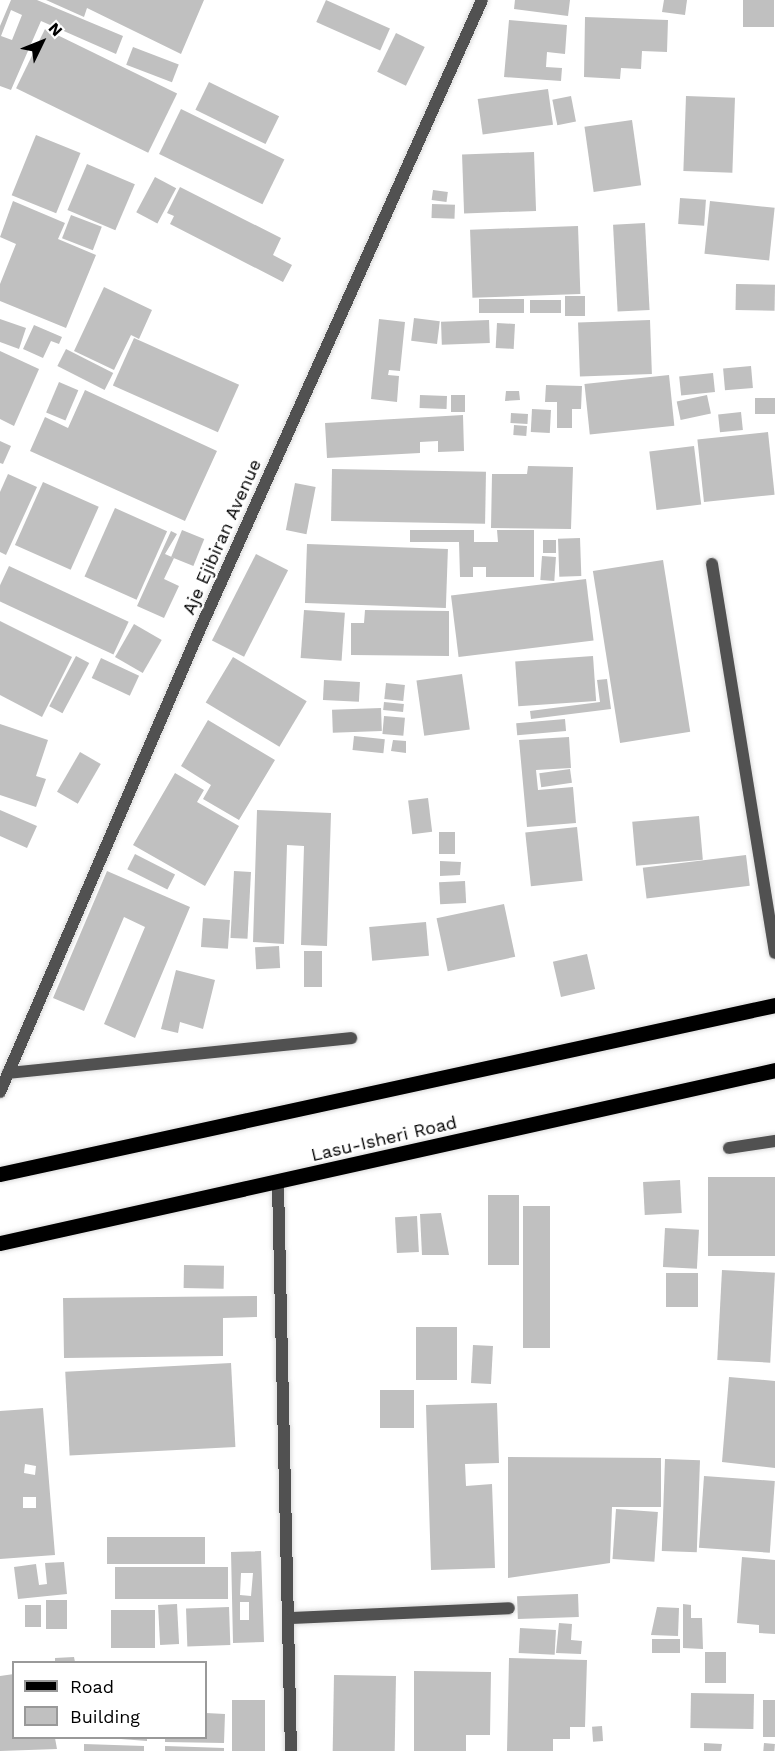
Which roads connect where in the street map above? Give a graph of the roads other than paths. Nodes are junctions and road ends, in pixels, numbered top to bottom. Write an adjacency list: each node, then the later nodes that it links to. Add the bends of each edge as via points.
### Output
1 (482, 0): 7 (street, Aje Ejibiran Avenue)
2 (712, 564): 3 (street)
3 (775, 953)
4 (775, 1005): 11 (main road)
5 (351, 1038): 7 (street)
6 (775, 1070): 12 (main road, Lasu-Isheri Road)
7 (8, 1073): 8 (street, Aje Ejibiran Avenue)
8 (0, 1092)
9 (775, 1141): 10 (street)
10 (729, 1148)
11 (0, 1174)
12 (278, 1184): 13 (main road, Lasu-Isheri Road); 15 (street)
13 (0, 1244)
14 (509, 1608): 15 (street)
15 (292, 1618): 16 (street)
16 (291, 1751)

